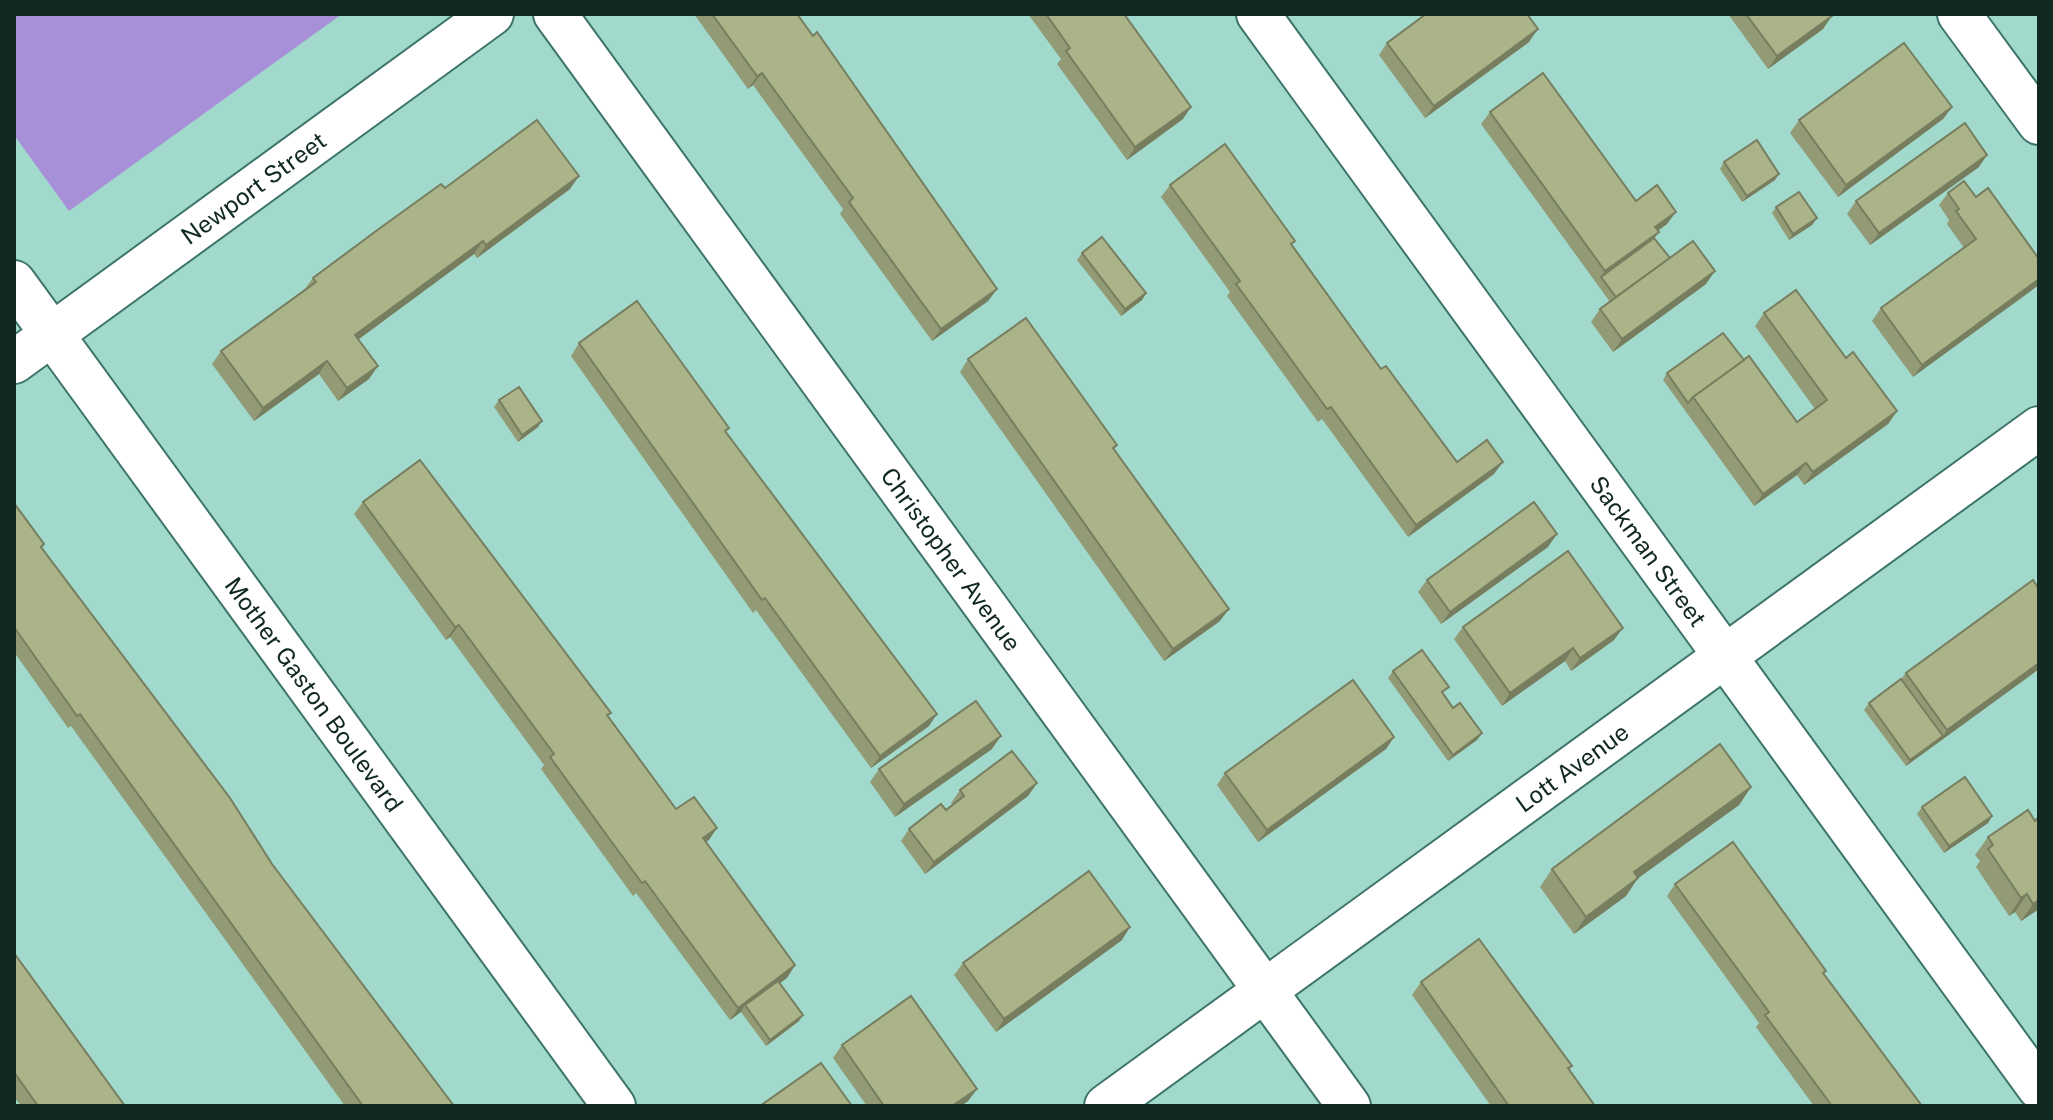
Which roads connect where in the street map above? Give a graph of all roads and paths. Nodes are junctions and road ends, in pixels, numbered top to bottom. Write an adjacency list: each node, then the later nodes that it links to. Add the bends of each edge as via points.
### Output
1 (492, 14): 7 (street, Newport Street)
2 (555, 14): 11 (street, Christopher Avenue)
3 (1258, 14): 10 (street, Sackman Street)
4 (1959, 14): 5 (street)
5 (2039, 123)
6 (14, 282): 7 (street, Mother Gaston Boulevard)
7 (52, 334): 8 (street, Newport Street); 13 (street, Mother Gaston Boulevard)
8 (14, 362)
9 (2039, 428): 10 (street, Lott Avenue)
10 (1725, 657): 11 (street, Lott Avenue); 12 (street, Sackman Street)
11 (1265, 991): 14 (street, Lott Avenue); 15 (street, Christopher Avenue)
12 (2039, 1088)
13 (614, 1106)
14 (1106, 1106)
15 (1349, 1106)

